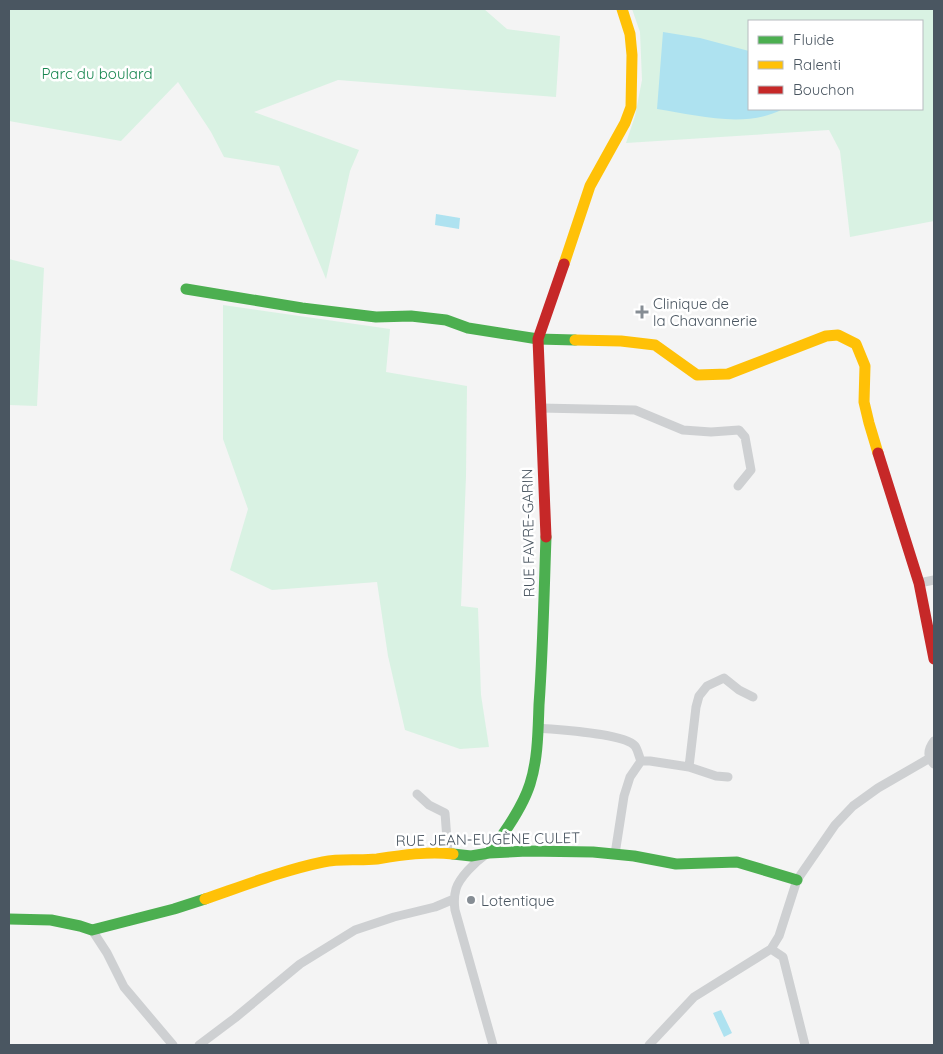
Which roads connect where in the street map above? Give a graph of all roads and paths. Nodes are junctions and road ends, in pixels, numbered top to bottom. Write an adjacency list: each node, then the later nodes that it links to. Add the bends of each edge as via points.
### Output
1 (622, 9): 3 (street, RUE FAVRE-GARIN, via 630,34 632,55 631,107 590,186)
2 (186, 289): 3 (street, via 376,317 446,320 468,328)
3 (538, 339): 4 (street, RUE FAVRE-GARIN); 7 (street, via 655,345 698,376 728,374 826,336 838,335 856,344 865,366 864,402 869,423)
4 (540, 408): 5 (street, via 635,410 683,430 739,430 745,437 751,470); 10 (street, RUE FAVRE-GARIN, via 546,541)
5 (738, 486)
6 (934, 580): 7 (street)
7 (918, 584): 8 (street)
8 (934, 659)
9 (754, 697): 14 (street, via 724,678 707,686 696,707)
10 (538, 728): 12 (street, via 624,739 635,746); 18 (street, RUE FAVRE-GARIN, via 530,785)
11 (934, 741): 13 (street, via 929,752)
12 (641, 761): 14 (street); 19 (street, via 630,777 624,796)
13 (932, 761): 20 (street, via 878,788 853,806 835,825)
14 (689, 767): 15 (street)
15 (728, 777)
16 (417, 794): 17 (street, via 429,805 446,813)
17 (448, 853): 18 (street, RUE JEAN-EUGÈNE CULET, via 471,856); 23 (street, RUE JEAN-EUGÈNE CULET, via 322,862 174,910)
18 (489, 853): 19 (street, RUE JEAN-EUGÈNE CULET, via 565,851); 21 (street, RUE FAVRE-GARIN, via 473,864 456,887)
19 (615, 854): 20 (street, RUE JEAN-EUGÈNE CULET, via 676,864 738,862)
20 (797, 880): 24 (street, via 779,936)
21 (454, 899): 26 (street, via 356,930 300,964); 27 (street)
22 (9, 919): 23 (street, RUE JEAN-EUGÈNE CULET, via 51,920)
23 (92, 930): 25 (street, via 124,987)
24 (771, 949): 28 (street, via 694,997); 29 (street, via 783,957)
25 (173, 1045)
26 (199, 1045)
27 (493, 1045)
28 (649, 1045)
29 (804, 1045)

